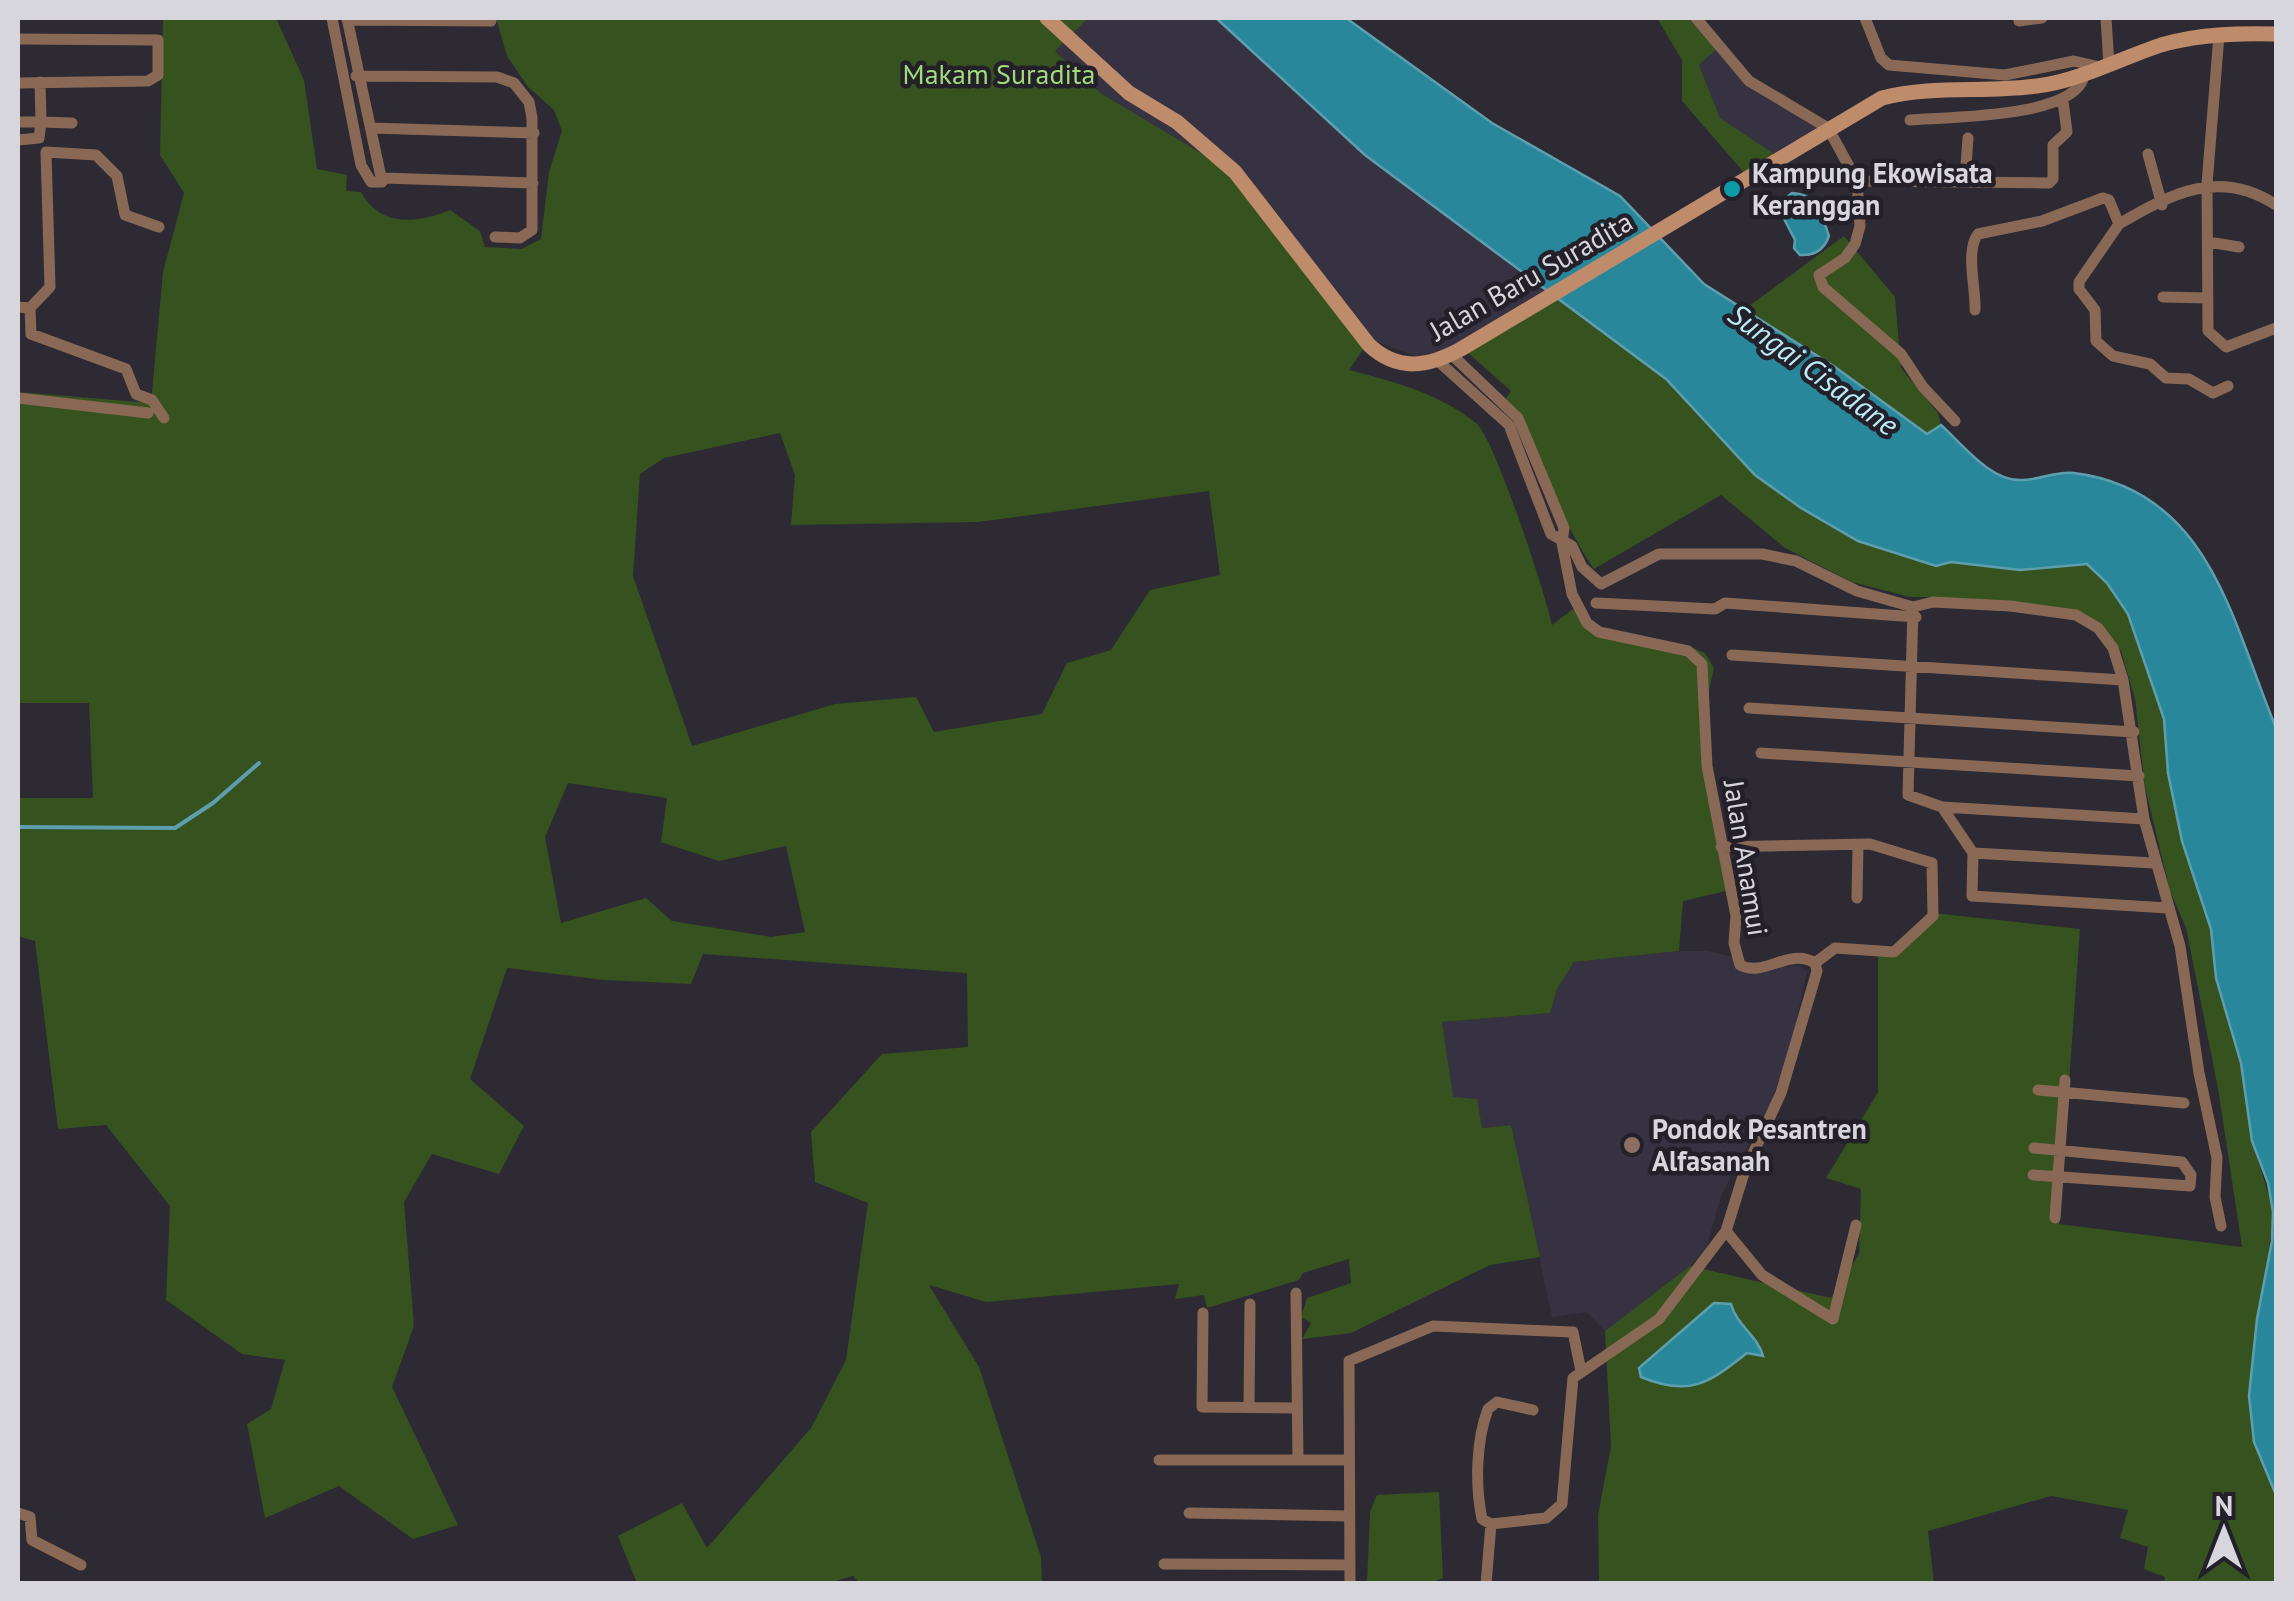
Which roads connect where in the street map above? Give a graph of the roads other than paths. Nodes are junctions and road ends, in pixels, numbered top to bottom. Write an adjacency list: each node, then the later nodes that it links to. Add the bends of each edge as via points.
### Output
1 (332, 18): 29 (street, via 361,165 371,182)
2 (1046, 18): 46 (main road, Jalan Baru Suradita, via 1128,93 1177,122 1235,172 1375,351 1401,364)
3 (1696, 18): 24 (street, via 1749,80)
4 (1865, 18): 13 (street, via 1889,65 2005,75 2074,61)
5 (2042, 18): 8 (street)
6 (2106, 18): 13 (street)
7 (347, 19): 9 (street); 14 (street)
8 (2019, 20)
9 (491, 21)
10 (2276, 34): 11 (main road, Jalan Baru Suradita)
11 (2219, 35): 13 (main road, Jalan Baru Suradita, via 2160,46); 33 (street)
12 (18, 38): 16 (street, via 158,40 158,74 148,81)
13 (2106, 67): 15 (main road, Jalan Baru Suradita)
14 (356, 76): 23 (street); 25 (street, via 507,79 529,102)
15 (2084, 76): 18 (street, via 2079,91); 24 (main road, Jalan Baru Suradita, via 2038,86 1894,95)
16 (40, 82): 17 (street); 21 (street)
17 (18, 83)
18 (2063, 101): 19 (street); 30 (street, via 2067,132 2051,150 2052,181 1994,185)
19 (1910, 120)
20 (18, 122): 21 (street)
21 (40, 122): 22 (street); 27 (street, via 39,138)
22 (72, 123)
23 (371, 128): 25 (street); 29 (street)
24 (1828, 128): 31 (street); 46 (main road, Jalan Baru Suradita)
25 (534, 133): 32 (street)
26 (1968, 138): 30 (street)
27 (18, 140)
28 (2148, 154): 34 (street)
29 (384, 178): 32 (street)
30 (1965, 179): 31 (street)
31 (1857, 181): 51 (street, via 1855,244 1819,275 1823,286 1902,354)
32 (533, 182): 38 (street, via 531,234)
33 (2207, 184): 34 (street); 35 (street, via 2254,192); 39 (street)
34 (2162, 204): 36 (street)
35 (2276, 205)
36 (2120, 224): 44 (street, via 2103,198 2042,221 1975,235); 47 (street, via 2079,282 2095,310 2096,341 2113,356 2150,364 2166,378 2189,379 2212,393)
37 (159, 227): 43 (street, via 125,215 117,176 96,154 46,152 50,287)
38 (496, 236)
39 (2208, 242): 40 (street); 42 (street)
40 (2239, 247)
41 (2164, 298): 42 (street)
42 (2208, 298): 45 (street, via 2208,331 2221,345)
43 (24, 308): 50 (street, via 32,334 126,368 136,394 152,400)
44 (1974, 310)
45 (2276, 328)
46 (1450, 355): 52 (street, via 1509,425 1551,534)
47 (2228, 386)
48 (18, 398): 49 (street)
49 (148, 413)
50 (164, 418)
51 (1956, 421)
52 (1562, 543): 54 (street, via 1572,546 1601,584 1659,554 1762,554 1796,561); 67 (street, Jalan Anamui, via 1572,594 1587,623 1599,632 1688,651 1702,664 1707,766)
53 (1596, 603): 54 (street)
54 (1914, 612): 56 (street); 57 (street, via 1933,602 2076,614 2098,628)
55 (1732, 655): 56 (street)
56 (1912, 667): 57 (street); 59 (street)
57 (2124, 680): 60 (street)
58 (1749, 708): 59 (street)
59 (1909, 716): 60 (street); 62 (street)
60 (2134, 732): 63 (street)
61 (1762, 753): 62 (street)
62 (1909, 762): 63 (street); 64 (street, via 1908,795)
63 (2139, 776): 65 (street)
64 (1942, 807): 65 (street); 68 (street)
65 (2144, 819): 69 (street)
66 (1858, 845): 67 (street); 70 (street); 72 (street, via 1930,862 1932,916 1894,952 1835,948)
67 (1721, 847): 72 (street, Jalan Anamui, via 1740,966 1754,969 1791,957)
68 (1972, 852): 69 (street); 71 (street, via 1972,896)
69 (2154, 863): 71 (street)
70 (1857, 898)
71 (2168, 908): 81 (street, via 2180,946)
72 (1815, 963): 85 (street, via 1781,1093)
73 (2064, 1086): 74 (street); 75 (street); 77 (street)
74 (2038, 1090)
75 (2184, 1103)
76 (2034, 1148): 77 (street)
77 (2060, 1151): 79 (street, via 2182,1162); 80 (street)
78 (2033, 1174): 80 (street)
79 (2192, 1175): 80 (street, via 2190,1186); 81 (street)
80 (2058, 1176): 82 (street)
81 (2217, 1178): 84 (street)
82 (2055, 1218)
83 (1856, 1225): 85 (street, via 1833,1319 1762,1275)
84 (2221, 1226)
85 (1726, 1230): 89 (street, via 1659,1319)
86 (1296, 1293): 91 (street)
87 (1250, 1304): 90 (street)
88 (1203, 1313): 90 (street, via 1202,1407)
89 (1581, 1371): 95 (street, via 1573,1332 1433,1326 1349,1361); 99 (street, via 1568,1394 1562,1504 1546,1518)
90 (1249, 1407): 91 (street)
91 (1297, 1408): 94 (street)
92 (1532, 1410): 99 (street, via 1496,1402 1488,1409 1479,1503 1482,1519)
93 (1159, 1460): 94 (street)
94 (1298, 1460): 95 (street)
95 (1348, 1460): 98 (street)
96 (18, 1513): 101 (street, via 30,1517 32,1540)
97 (1189, 1513): 98 (street)
98 (1348, 1516): 102 (street)
99 (1491, 1524): 104 (street)
100 (1164, 1564): 102 (street)
101 (82, 1565)
102 (1349, 1565): 103 (street)
103 (1350, 1584)
104 (1486, 1584)

